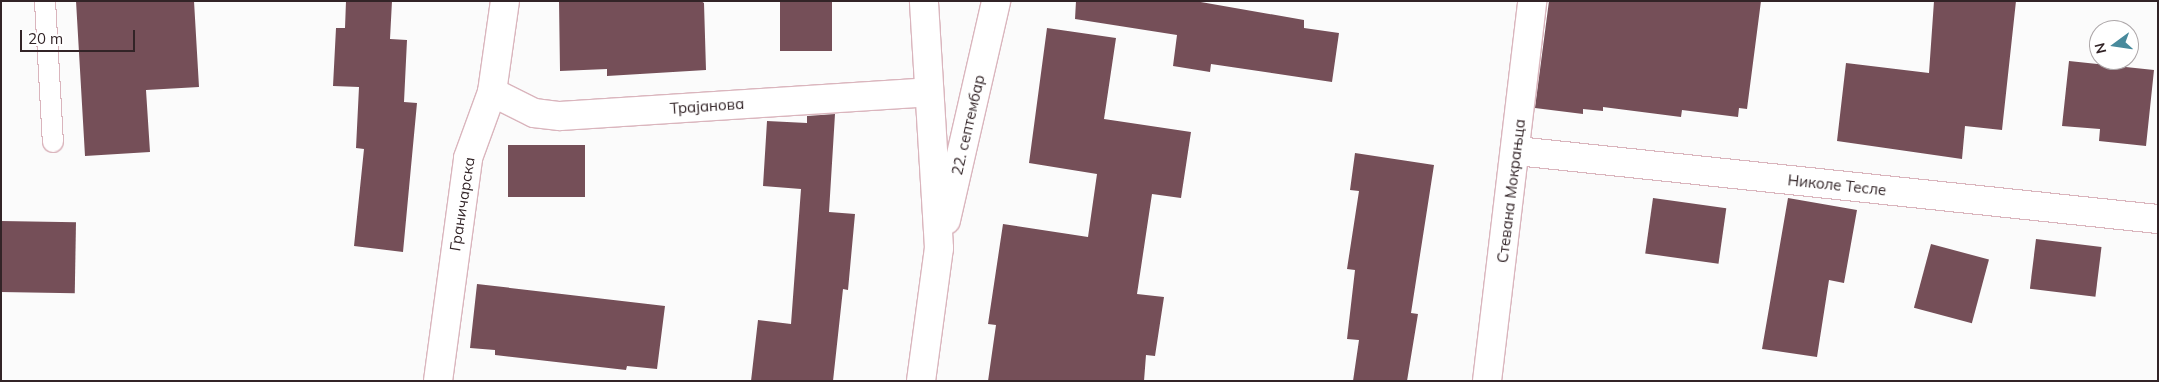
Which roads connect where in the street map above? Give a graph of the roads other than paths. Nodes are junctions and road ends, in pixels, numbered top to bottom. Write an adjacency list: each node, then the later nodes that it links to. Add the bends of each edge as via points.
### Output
1 (45, 1): 8 (lane)
2 (505, 1): 6 (street, Граничарска)
3 (924, 1): 7 (street, 22. септембар)
4 (996, 1): 11 (street, 22. септембар)
5 (1532, 1): 9 (street, Стевана Мокрањца)
6 (492, 92): 7 (street, Трајанова, via 534,113 560,116); 12 (street, Граничарска, via 468,158)
7 (928, 92): 11 (street, 22. септембар)
8 (53, 142)
9 (1517, 151): 10 (street, Николе Тесле); 14 (street, Стевана Мокрањца)
10 (2158, 220)
11 (939, 248): 13 (street, 22. септембар)
12 (438, 381)
13 (920, 381)
14 (1487, 381)

